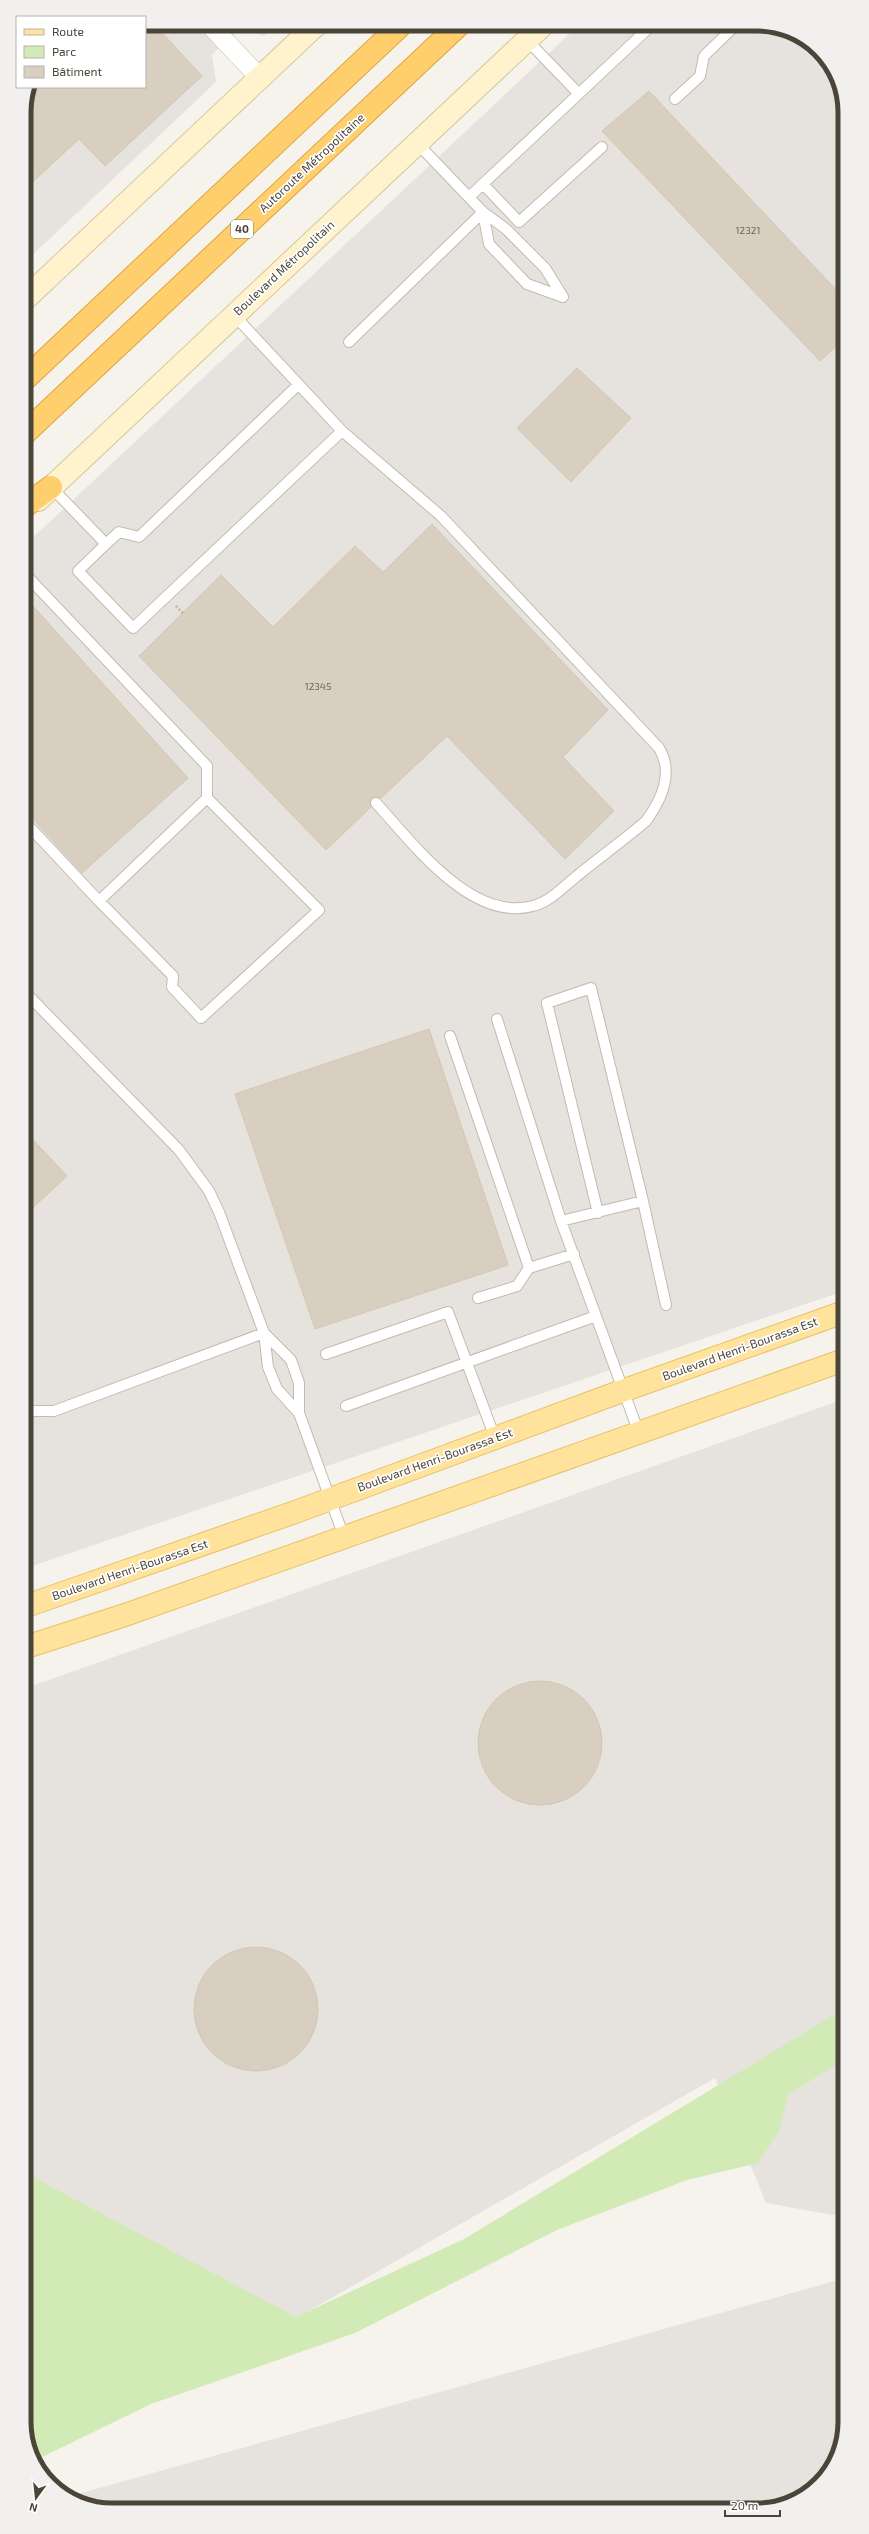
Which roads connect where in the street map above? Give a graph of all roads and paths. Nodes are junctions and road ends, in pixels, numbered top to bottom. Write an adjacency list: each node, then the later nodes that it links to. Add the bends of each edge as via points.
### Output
1 (216, 31): 9 (street)
2 (310, 31): 9 (main road)
3 (395, 31): 22 (highway)
4 (453, 31): 24 (highway, Autoroute Métropolitaine / 40)
5 (537, 31): 8 (main road, Boulevard Métropolitain)
6 (646, 31): 10 (lane)
7 (730, 31): 11 (lane, via 704,56 700,76)
8 (527, 40): 10 (lane); 12 (main road, Boulevard Métropolitain)
9 (260, 78): 19 (main road)
10 (579, 94): 14 (lane)
11 (674, 99)
12 (417, 143): 15 (lane); 20 (main road, Boulevard Métropolitain)
13 (602, 147): 17 (lane)
14 (483, 184): 15 (lane); 17 (lane)
15 (469, 197): 16 (lane)
16 (483, 212): 18 (lane); 18 (lane, via 489,244 528,284 563,297 545,268); 21 (lane)
17 (520, 222): 18 (lane)
18 (508, 232)
19 (31, 293)
20 (234, 315): 23 (lane); 26 (main road, Boulevard Métropolitain)
21 (349, 342)
22 (31, 372)
23 (298, 385): 25 (lane); 29 (lane, via 139,536 119,532)
24 (31, 427)
25 (342, 432): 29 (lane, via 133,628 78,571); 32 (lane, via 440,516 659,748 667,765 664,788 654,810 646,820 554,895 544,902 527,907 508,908 493,905 464,890 435,866)
26 (52, 487): 27 (highway); 28 (main road, Boulevard Métropolitain); 29 (lane)
27 (31, 502)
28 (31, 508)
29 (106, 544)
30 (31, 580): 31 (lane, via 207,766)
31 (207, 798): 34 (lane); 34 (lane, via 319,910 201,1018 172,987 173,976)
32 (376, 803)
33 (31, 828): 34 (lane)
34 (99, 901)
35 (31, 998): 47 (lane, via 196,1170 219,1212)
36 (497, 1020): 40 (lane)
37 (450, 1036): 42 (lane)
38 (643, 1201): 39 (lane); 39 (lane, via 591,988 547,1003); 44 (lane)
39 (598, 1212): 40 (lane)
40 (561, 1221): 41 (lane)
41 (574, 1254): 42 (lane); 46 (lane)
42 (529, 1268): 43 (lane, via 517,1286)
43 (478, 1298)
44 (666, 1305)
45 (838, 1314): 51 (main road, Boulevard Henri-Bourassa Est)
46 (596, 1316): 49 (lane); 51 (lane)
47 (264, 1333): 53 (lane, via 54,1411); 54 (lane, via 268,1367 276,1389); 54 (lane, via 291,1360 299,1383)
48 (326, 1354): 49 (lane, via 448,1312)
49 (466, 1362): 52 (lane); 56 (lane)
50 (838, 1362): 55 (main road)
51 (622, 1391): 55 (lane); 56 (main road, Boulevard Henri-Bourassa Est)
52 (346, 1406)
53 (31, 1411)
54 (298, 1414): 57 (lane)
55 (639, 1433): 58 (main road)
56 (495, 1438): 57 (main road, Boulevard Henri-Bourassa Est)
57 (330, 1500): 58 (lane); 59 (main road, Boulevard Henri-Bourassa Est)
58 (344, 1537): 60 (main road)
59 (31, 1604)
60 (31, 1646)

